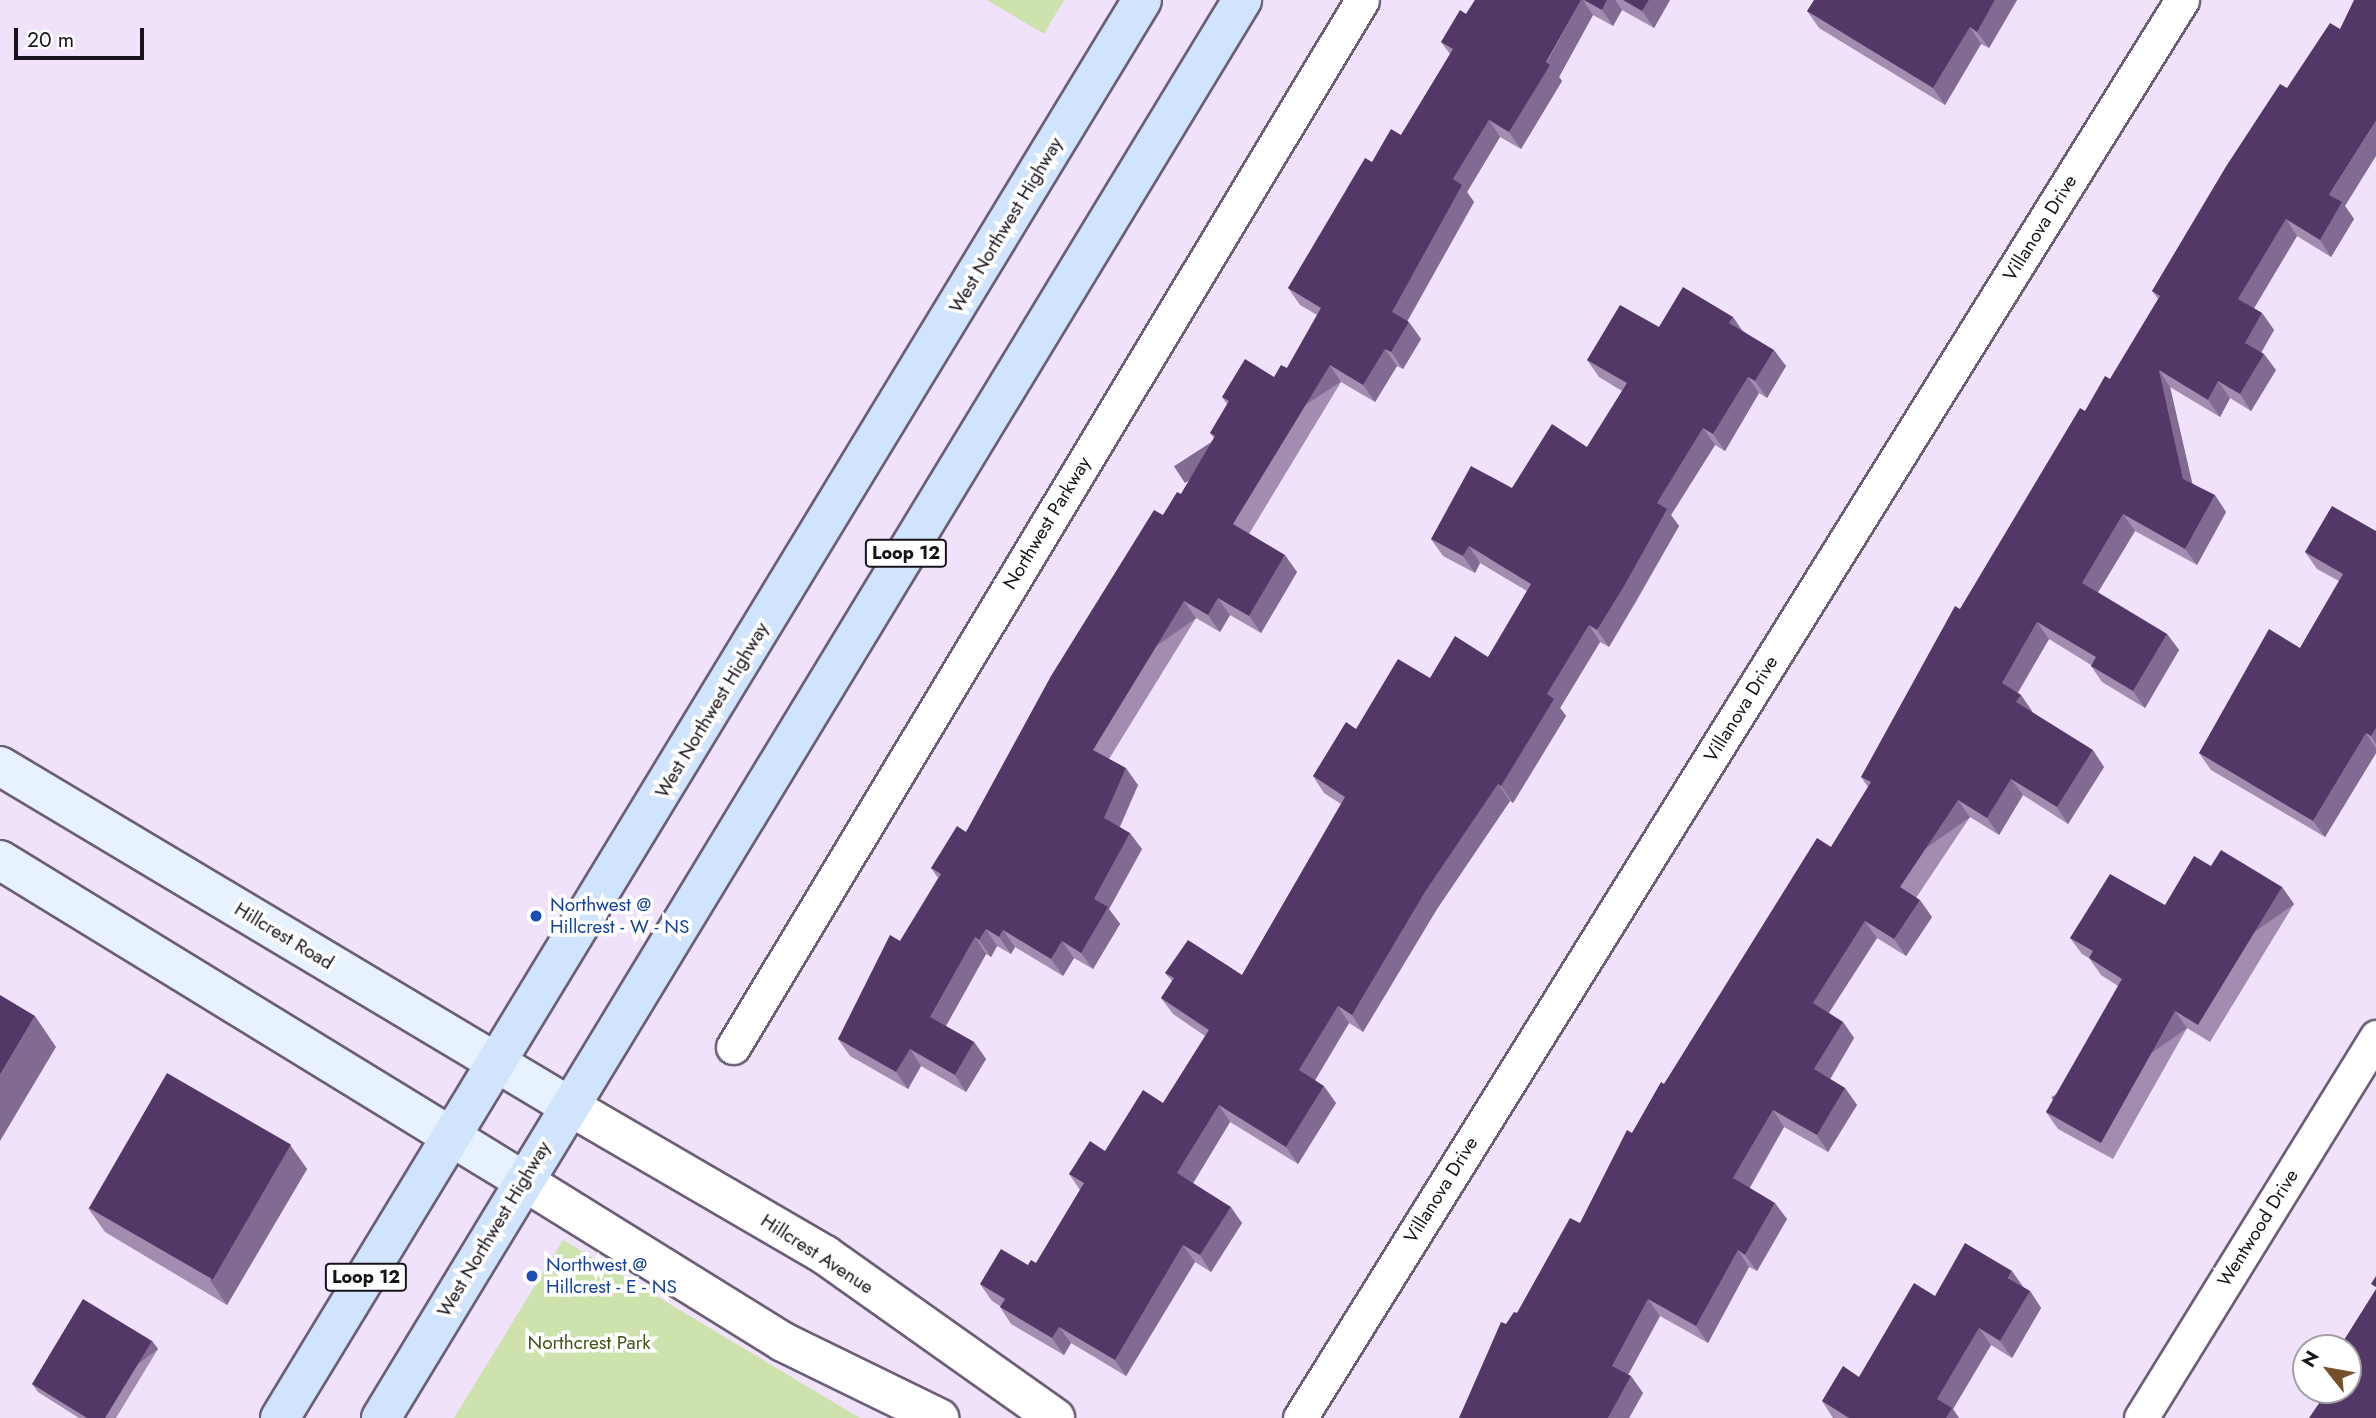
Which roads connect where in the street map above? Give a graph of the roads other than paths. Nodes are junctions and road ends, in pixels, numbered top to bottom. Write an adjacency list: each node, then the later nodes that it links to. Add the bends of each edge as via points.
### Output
1 (1142, 0): 9 (main road, West Northwest Highway / Loop 12)
2 (1242, 0): 10 (main road, West Northwest Highway / Loop 12)
3 (1362, 0): 8 (street, Northwest Parkway)
4 (2182, 0): 17 (street, Villanova Drive)
5 (0, 766): 9 (main road, Hillcrest Road)
6 (0, 860): 11 (main road)
7 (2376, 1037): 18 (street, Wentwood Drive)
8 (733, 1046)
9 (497, 1063): 10 (main road, Hillcrest Road); 11 (main road, West Northwest Highway / Loop 12)
10 (569, 1106): 12 (main road, West Northwest Highway / Loop 12); 16 (street, Hillcrest Avenue, via 825,1255)
11 (452, 1137): 12 (main road); 13 (main road, West Northwest Highway / Loop 12)
12 (522, 1180): 14 (main road, West Northwest Highway / Loop 12); 15 (street, via 783,1342)
13 (280, 1418)
14 (381, 1418)
15 (939, 1418)
16 (1055, 1418)
17 (1300, 1418)
18 (2141, 1418)

